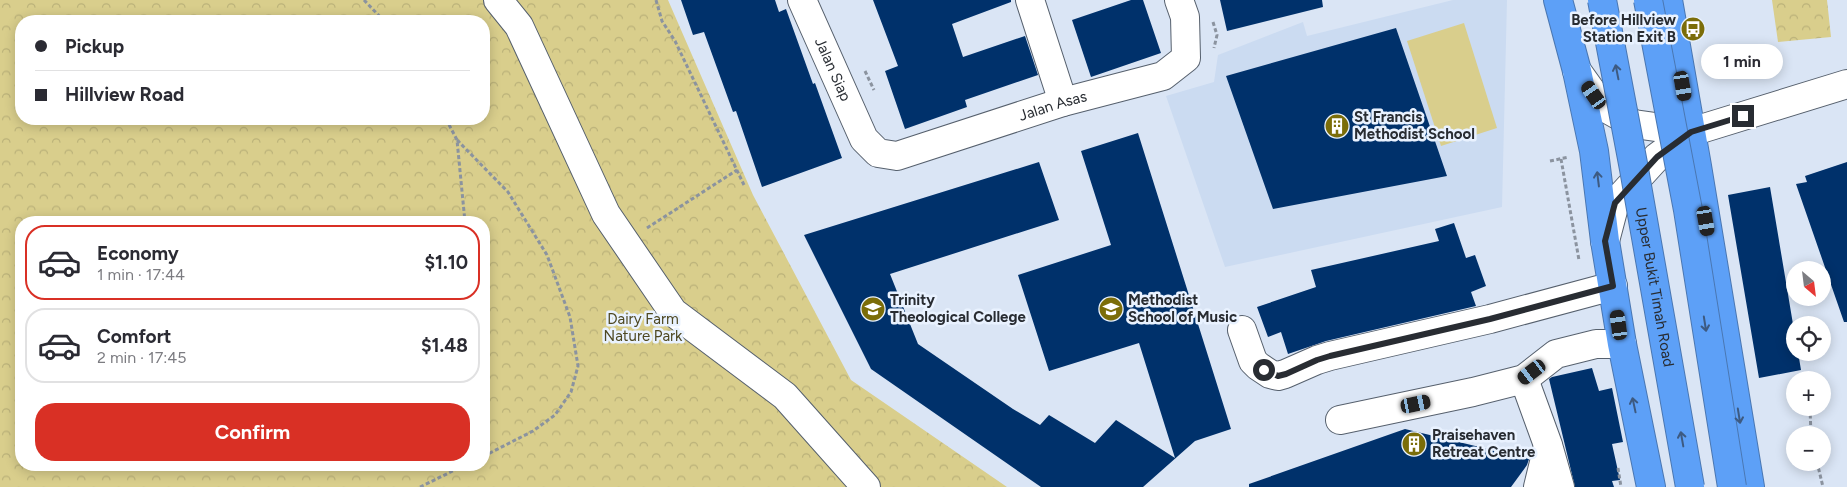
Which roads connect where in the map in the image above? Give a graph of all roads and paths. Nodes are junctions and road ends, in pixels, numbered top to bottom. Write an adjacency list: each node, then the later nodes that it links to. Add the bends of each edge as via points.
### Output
1 (364, 0): 11 (path)
2 (498, 0): 38 (street, via 519,26 606,214 673,312 786,396)
3 (656, 0): 23 (path, via 662,21 675,41)
4 (802, 0): 19 (street, Jalan Siap)
5 (1030, 0): 16 (street)
6 (1179, 0): 16 (street, Jalan Asas, via 1185,17 1186,58 1163,76)
7 (1558, 0): 13 (highway)
8 (1602, 0): 42 (highway, Upper Bukit Timah Road, one-way to 8, bridge)
9 (1648, 0): 43 (highway, one-way to 43, bridge, via 1688,210)
10 (1668, 0): 18 (highway)
11 (378, 15)
12 (863, 67): 15 (path)
13 (1577, 71): 18 (street, via 1602,106 1634,124); 27 (highway, one-way to 13, via 1594,151)
14 (1847, 84): 18 (street)
15 (874, 92)
16 (1063, 102): 19 (street, Jalan Asas, via 897,156 878,153)
17 (449, 125): 20 (path)
18 (1691, 132): 27 (street, via 1657,157 1615,203); 44 (highway, one-way to 44)
19 (864, 139)
20 (457, 140): 25 (path); 34 (path, via 508,192 547,255 570,317 578,366 570,392 555,414 533,431)
21 (1561, 159): 22 (path)
22 (1550, 161)
23 (737, 170): 24 (path); 26 (path)
24 (744, 185)
25 (464, 216)
26 (656, 221)
27 (1605, 241): 28 (highway)
28 (1613, 286): 29 (street, via 1490,319 1330,356 1278,376 1253,361); 30 (highway)
29 (1242, 330)
30 (1622, 344): 31 (street, via 1596,344 1556,354); 41 (highway, one-way to 30)
31 (1524, 379): 32 (street); 33 (street)
32 (1340, 420)
33 (1548, 445): 39 (street); 40 (street)
34 (490, 453)
35 (453, 471): 37 (path)
36 (1820, 471): 45 (path)
37 (420, 487)
38 (866, 487)
39 (1538, 487)
40 (1560, 487)
41 (1652, 487)
42 (1690, 487)
43 (1732, 487)
44 (1750, 487)
45 (1823, 487)

